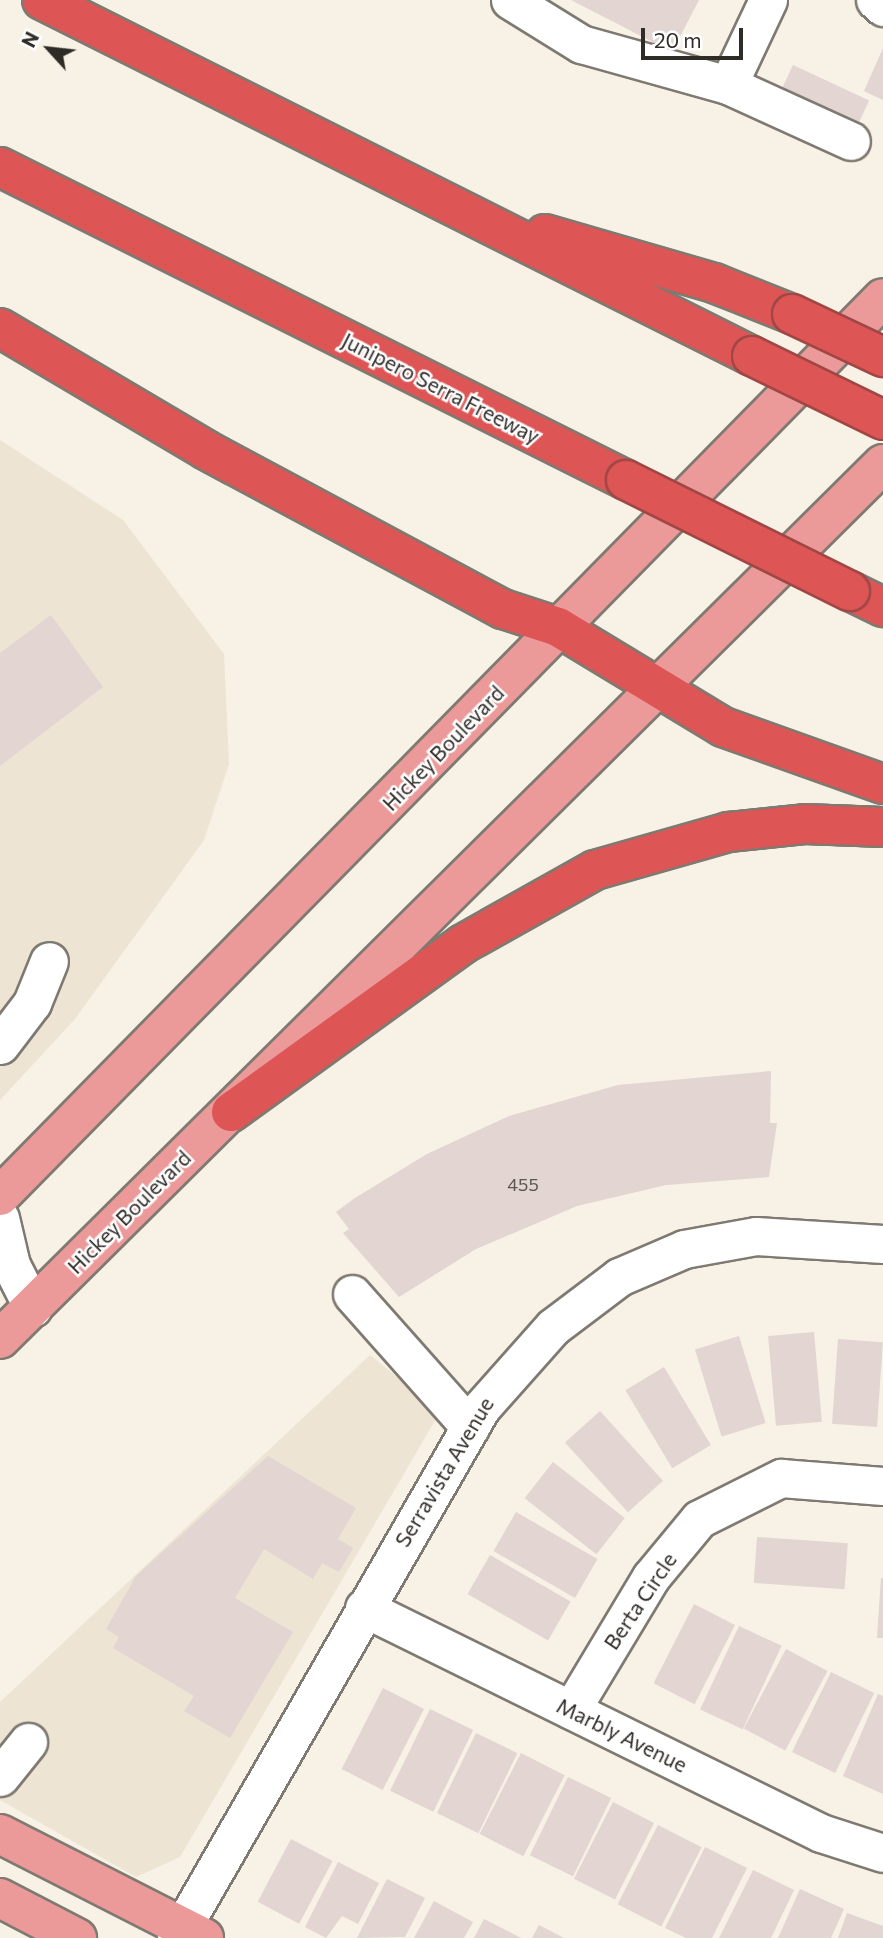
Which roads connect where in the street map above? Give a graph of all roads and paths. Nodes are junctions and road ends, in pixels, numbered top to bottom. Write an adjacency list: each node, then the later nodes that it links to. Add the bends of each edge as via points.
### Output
1 (42, 0): 9 (highway)
2 (510, 0): 6 (street, via 581,44)
3 (768, 0): 6 (street)
4 (875, 0): 5 (street)
5 (883, 7)
6 (728, 85): 7 (street)
7 (851, 142)
8 (0, 167): 15 (highway, Junipero Serra Freeway, bridge)
9 (463, 211): 12 (highway, bridge, via 649,262 792,314); 13 (highway, bridge)
10 (883, 298): 16 (main road, Hickey Boulevard)
11 (0, 328): 16 (highway, via 230,463 503,609)
12 (883, 357)
13 (883, 421)
14 (883, 464): 17 (main road, Hickey Boulevard)
15 (866, 599)
16 (558, 627): 17 (highway); 23 (main road, Hickey Boulevard)
17 (658, 686): 18 (highway, via 743,737); 22 (main road, Hickey Boulevard)
18 (883, 784)
19 (883, 827): 22 (highway, via 805,824 728,832 594,870 463,944)
20 (49, 961): 21 (street, via 32,1003)
21 (0, 1045)
22 (231, 1112): 27 (main road, Hickey Boulevard)
23 (0, 1196)
24 (0, 1218): 27 (street, via 11,1265)
25 (883, 1244): 29 (street, Serravista Avenue, via 756,1236 684,1249 619,1277 553,1326 495,1386)
26 (352, 1294): 29 (street)
27 (33, 1308): 28 (main road, Hickey Boulevard)
28 (0, 1339)
29 (470, 1427): 31 (street, Serravista Avenue)
30 (883, 1486): 32 (street, Berta Circle, via 781,1478 699,1519 650,1577)
31 (364, 1608): 32 (street, Marbly Avenue); 38 (street, Serravista Avenue)
32 (571, 1710): 36 (street, Marbly Avenue, via 821,1833)
33 (28, 1742): 34 (street)
34 (0, 1777)
35 (0, 1834): 38 (main road)
36 (883, 1853)
37 (0, 1898): 39 (main road)
38 (187, 1934)
39 (77, 1938)

